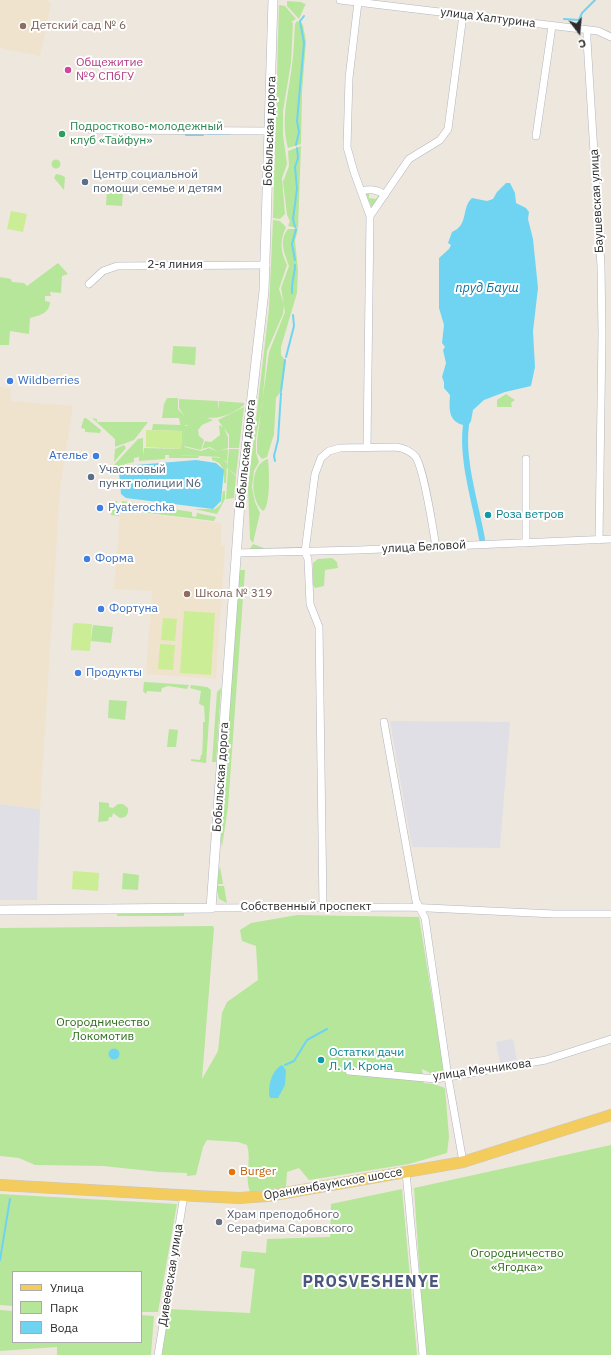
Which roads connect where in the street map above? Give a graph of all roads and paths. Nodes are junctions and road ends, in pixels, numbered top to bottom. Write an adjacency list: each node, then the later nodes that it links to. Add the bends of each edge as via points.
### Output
1 (273, 0): 9 (street, Бобыльская дорога)
2 (340, 0): 3 (street, улица Халтурина)
3 (358, 2): 4 (street, улица Халтурина); 11 (street, via 349,78 347,142)
4 (463, 15): 5 (street, улица Халтурина); 12 (street, via 448,129 440,140 409,159)
5 (552, 26): 6 (street, улица Халтурина); 10 (street)
6 (587, 30): 7 (street, улица Халтурина, via 602,32); 19 (street, Баушевская улица, via 601,266)
7 (611, 37)
8 (92, 130): 9 (street)
9 (270, 131): 14 (street, Бобыльская дорога)
10 (536, 136)
11 (361, 191): 12 (street, via 379,191); 13 (street)
12 (385, 195): 13 (street)
13 (370, 216): 16 (street)
14 (266, 264): 15 (street, 2-я линия, via 124,266 103,271); 23 (street, Бобыльская дорога, via 260,342 243,468)
15 (89, 284)
16 (367, 447): 21 (street, via 396,447 414,456 421,471); 22 (street, via 334,449 325,454 318,463)
17 (526, 459): 20 (street)
18 (611, 539): 19 (street, улица Беловой)
19 (599, 540): 20 (street, улица Беловой)
20 (526, 543): 21 (street, улица Беловой)
21 (436, 547): 22 (street, улица Беловой)
22 (305, 552): 23 (street, улица Беловой); 25 (street, via 308,559 310,604 319,628)
23 (236, 553): 26 (street, Бобыльская дорога)
24 (384, 722): 27 (street, via 415,894)
25 (323, 907): 26 (street, Собственный проспект); 27 (street, Собственный проспект)
26 (211, 908): 28 (street, Собственный проспект)
27 (420, 908): 29 (street, Собственный проспект); 32 (street, via 425,918)
28 (0, 910)
29 (611, 914)
30 (611, 1038): 32 (street, улица Мечникова, via 546,1060)
31 (349, 1072): 32 (street, улица Мечникова, via 436,1079)
32 (448, 1077): 34 (street)
33 (611, 1115): 34 (main road, Ораниенбаумское шоссе)
34 (463, 1162): 35 (main road, Ораниенбаумское шоссе)
35 (406, 1172): 37 (main road, Ораниенбаумское шоссе, via 268,1196 239,1198); 39 (street)
36 (0, 1185): 37 (main road, Ораниенбаумское шоссе)
37 (184, 1195): 38 (street, Дивеевская улица)
38 (158, 1355)
39 (423, 1355)

